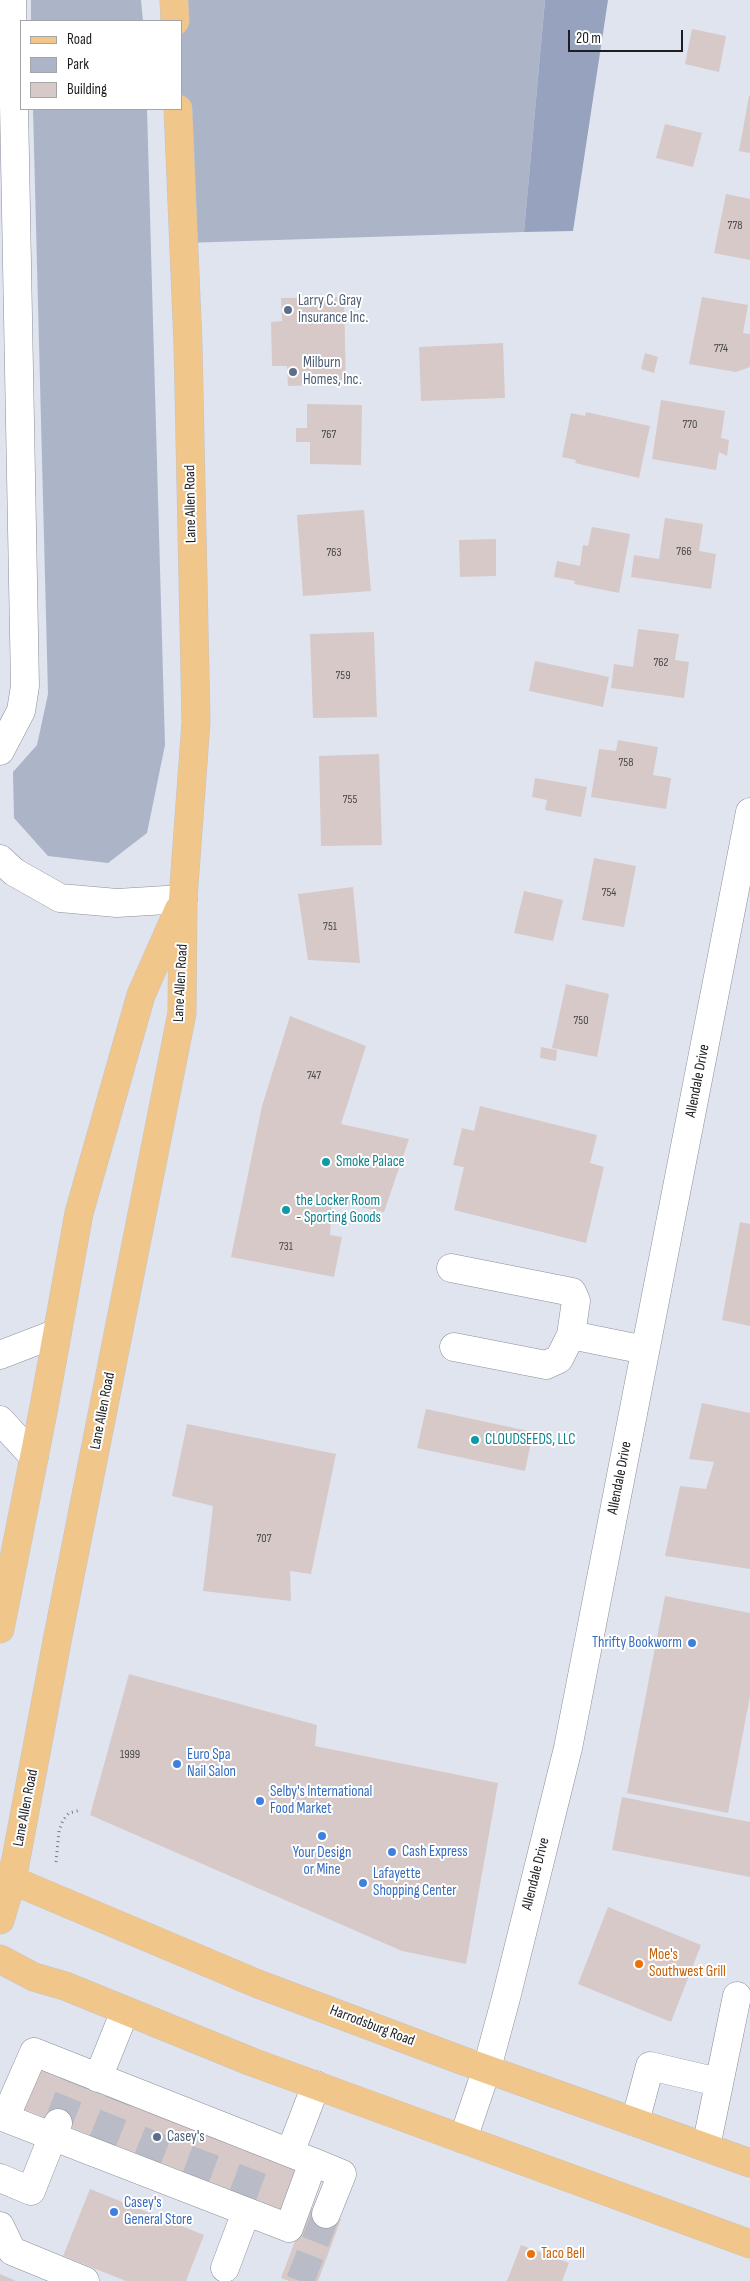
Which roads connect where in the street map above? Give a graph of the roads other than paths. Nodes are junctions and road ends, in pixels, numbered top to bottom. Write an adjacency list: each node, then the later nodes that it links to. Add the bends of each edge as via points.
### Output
1 (12, 0): 5 (street, via 25,686 21,711)
2 (174, 0): 3 (main road)
3 (175, 20)
4 (178, 110): 8 (main road, Lane Allen Road, via 188,344 196,722)
5 (0, 751)
6 (750, 812): 13 (street, Allendale Drive)
7 (0, 859): 8 (street, via 14,872 60,898 117,903)
8 (183, 898): 10 (main road, Lane Allen Road, via 141,995 79,1213); 18 (main road, Lane Allen Road, via 182,1014 58,1636)
9 (452, 1268): 11 (street, via 572,1292 576,1301)
10 (57, 1333): 14 (street); 16 (main road, Lane Allen Road)
11 (571, 1335): 12 (street, via 559,1359 546,1365); 13 (street)
12 (454, 1347)
13 (645, 1350): 23 (street, Allendale Drive, via 568,1748)
14 (0, 1354)
15 (0, 1420): 16 (street)
16 (34, 1457): 17 (main road, Lane Allen Road)
17 (0, 1629)
18 (6, 1877): 19 (main road, Lane Allen Road); 23 (main road, Harrodsburg Road, via 258,1984)
19 (0, 1920)
20 (0, 1959): 22 (main road, via 34,1977)
21 (737, 1996): 25 (street)
22 (125, 2010): 24 (street); 26 (main road)
23 (487, 2068): 27 (main road, Harrodsburg Road); 29 (street, Allendale Drive)
24 (84, 2076): 28 (street, via 34,2052 5,2118); 31 (street, via 261,2147)
25 (718, 2082): 27 (street, via 650,2066); 30 (street)
26 (316, 2085): 29 (main road); 31 (street)
27 (635, 2122): 30 (main road, Harrodsburg Road)
28 (56, 2130): 33 (street, via 31,2191); 34 (street)
29 (464, 2139): 37 (main road)
30 (706, 2147): 32 (main road, Harrodsburg Road)
31 (301, 2158): 34 (street, via 289,2228); 35 (street, via 342,2174)
32 (750, 2163)
33 (0, 2178)
34 (242, 2205): 38 (street)
35 (326, 2214)
36 (0, 2226): 39 (street, via 12,2251)
37 (750, 2244)
38 (225, 2268)
39 (85, 2281)

